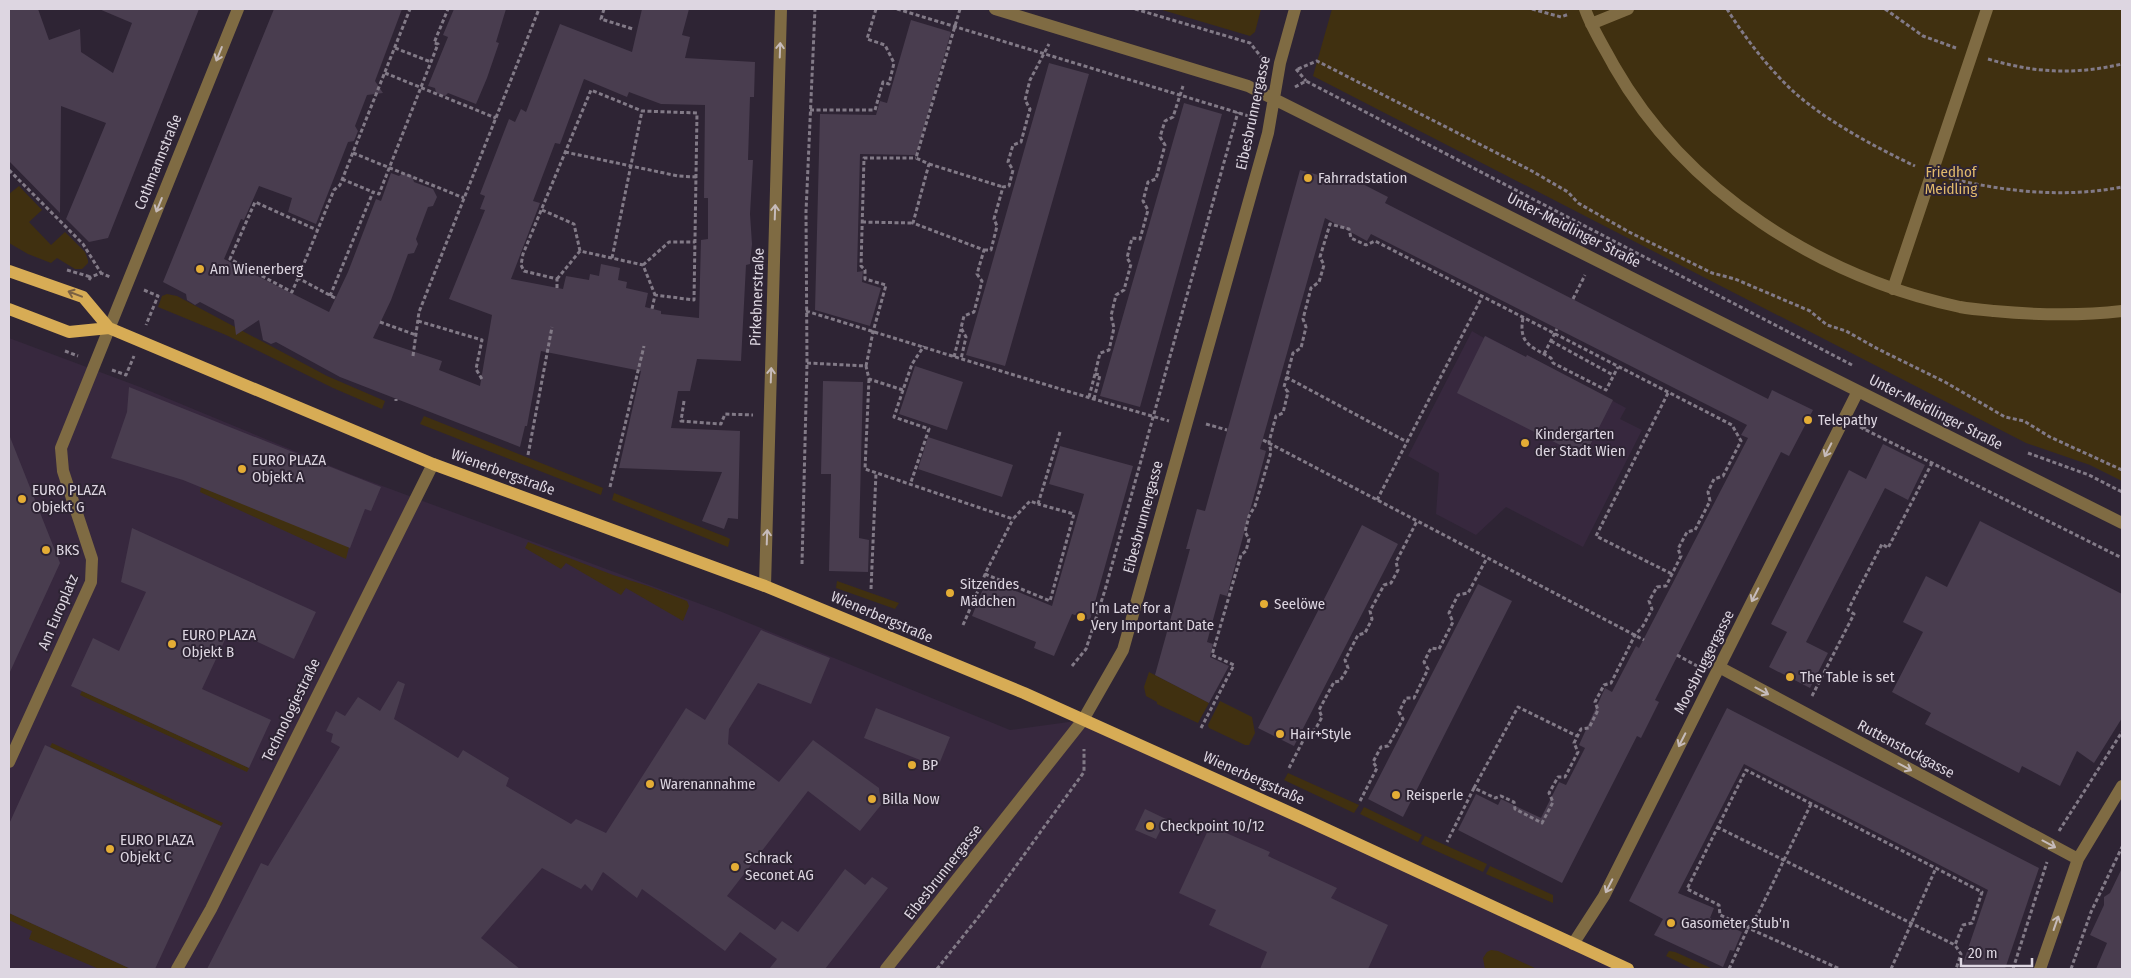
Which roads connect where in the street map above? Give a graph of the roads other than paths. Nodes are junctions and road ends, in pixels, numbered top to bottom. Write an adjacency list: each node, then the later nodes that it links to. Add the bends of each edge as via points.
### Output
1 (238, 9): 14 (street, Cothmannstraße, one-way to 14)
2 (781, 9): 18 (street, Pirkebnerstraße, one-way to 2)
3 (995, 9): 9 (street, Unter-Meidlinger Straße, via 1248,86)
4 (1296, 9): 9 (street, Eibesbrunnergasse, via 1280,63)
5 (1628, 9): 8 (street)
6 (1987, 9): 11 (street)
7 (1581, 10): 8 (street)
8 (1590, 24): 11 (street, via 1629,92 1668,142 1724,196 1780,235 1832,264)
9 (1274, 98): 15 (street, Unter-Meidlinger Straße); 20 (street, Eibesbrunnergasse, via 1268,133 1123,650)
10 (9, 271): 14 (main road, Wienerbergstraße, one-way to 10, via 83,297)
11 (1893, 289): 13 (street, via 1962,308 2028,314)
12 (9, 309): 14 (main road, Wienerbergstraße, via 69,332)
13 (2122, 311)
14 (109, 328): 16 (main road, Wienerbergstraße); 21 (street, Am Europlatz, via 61,448 63,471 92,559 91,582)
15 (1858, 391): 17 (street, Unter-Meidlinger Straße); 19 (street, Moosbruggergasse, one-way to 19)
16 (433, 464): 18 (main road, Wienerbergstraße); 25 (street, Technologiestraße)
17 (2122, 523)
18 (765, 586): 20 (main road, Wienerbergstraße)
19 (1717, 672): 23 (street, Ruttenstockgasse, one-way to 23, via 1803,713); 24 (street, Moosbruggergasse, one-way to 24, via 1604,896)
20 (1083, 720): 24 (main road, Wienerbergstraße); 26 (street, Eibesbrunnergasse)
21 (9, 762)
22 (2122, 786): 23 (street)
23 (2078, 859): 28 (street, one-way to 23)
24 (1573, 944): 27 (main road, Wienerbergstraße)
25 (177, 969)
26 (886, 969)
27 (1628, 969)
28 (2040, 969)

